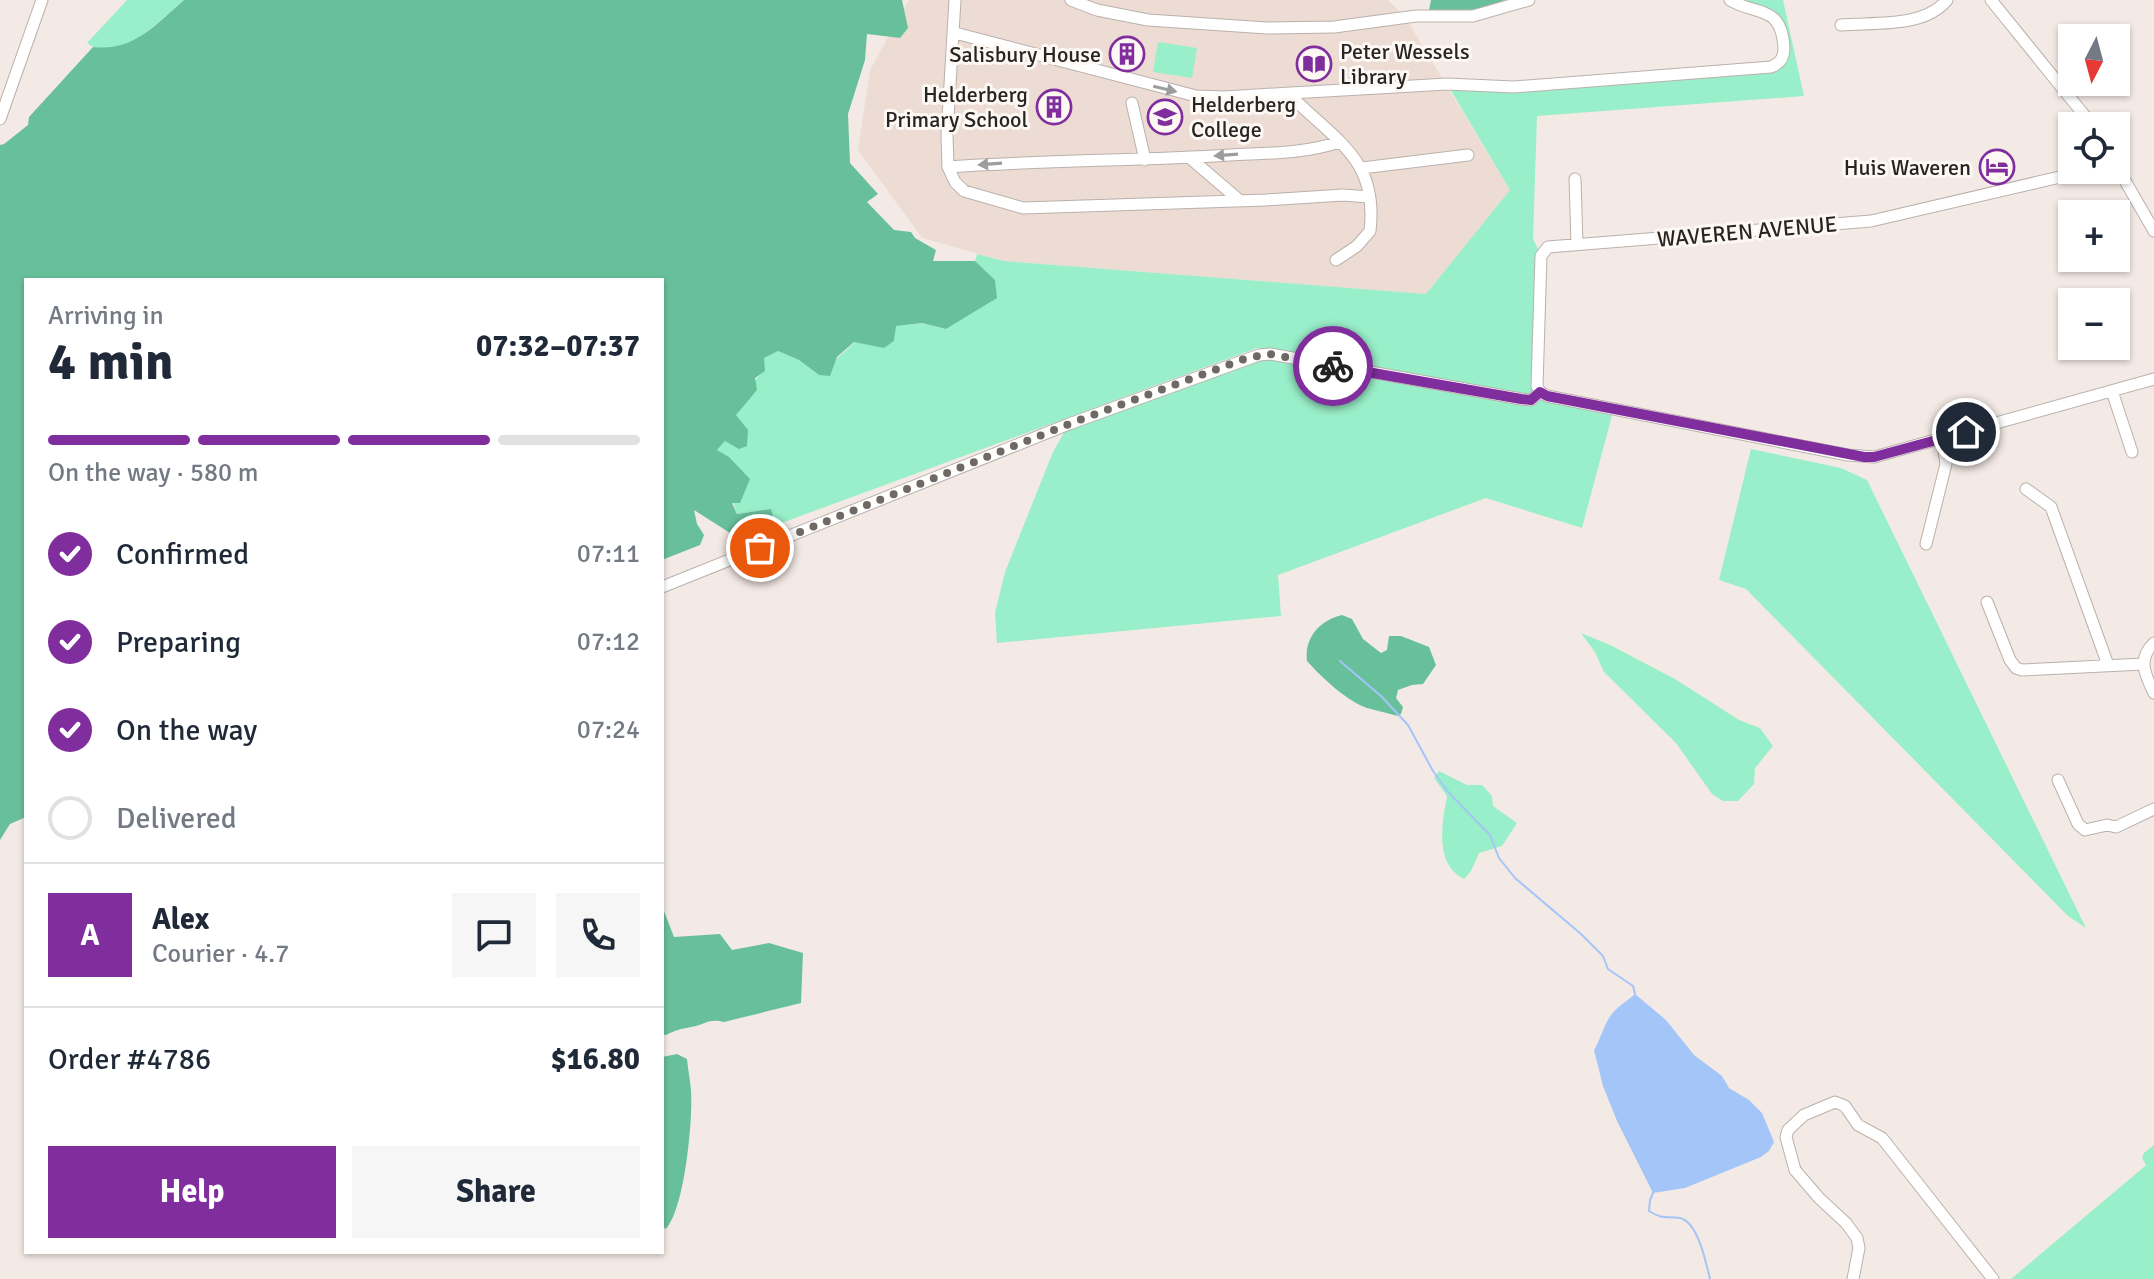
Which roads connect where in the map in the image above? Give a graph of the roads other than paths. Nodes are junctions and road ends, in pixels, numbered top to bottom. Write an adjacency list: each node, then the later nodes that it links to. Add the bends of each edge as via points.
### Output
1 (42, 0): 13 (street)
2 (955, 0): 9 (street)
3 (1071, 0): 4 (street, via 1148,20 1267,28 1473,16)
4 (1529, 0)
5 (1730, 0): 10 (street, via 1764,10 1775,20 1784,44 1779,64 1600,82)
6 (1947, 0): 8 (street, via 1935,13 1918,19)
7 (1991, 0): 12 (street)
8 (1841, 25)
9 (955, 33): 10 (street, one-way to 10, via 1196,96); 19 (street, via 947,135)
10 (1291, 93): 14 (street)
11 (1132, 103): 17 (street)
12 (2083, 112)
13 (0, 119)
14 (1339, 142): 16 (street, one-way to 16, via 1318,149); 18 (street)
15 (1468, 155): 18 (street)
16 (1190, 158): 17 (street); 24 (street)
17 (1145, 160): 19 (street, one-way to 19, via 1032,161)
18 (1362, 168): 23 (street)
19 (950, 173): 24 (street, via 964,191 1023,208)
20 (2058, 177): 27 (street, WAVEREN AVENUE, via 1871,221)
21 (1575, 179): 27 (street)
22 (2129, 184): 25 (street)
23 (1369, 197): 24 (street); 28 (street, via 1369,235)
24 (1238, 199)
25 (2150, 214): 26 (street)
26 (2154, 231)
27 (1577, 244): 31 (street, WAVEREN AVENUE, via 1548,247 1541,256)
28 (1336, 260)
29 (2154, 379): 30 (street)
30 (2112, 391): 32 (street); 33 (street)
31 (1540, 392): 32 (street, via 1864,457); 36 (street, via 1531,400 1521,399 1259,355 1069,424)
32 (1942, 438): 35 (street, via 1946,464)
33 (2132, 452)
34 (2026, 489): 40 (street, via 2051,507)
35 (1926, 544)
36 (664, 586)
37 (1987, 602): 40 (street, via 2016,668)
38 (2154, 643): 39 (street)
39 (2143, 664): 40 (street); 41 (street)
40 (2108, 665)
41 (2154, 693)
42 (2058, 780): 43 (street, via 2081,828 2089,831 2116,827)
43 (2154, 809)
44 (1853, 1279): 45 (street, via 1857,1238 1795,1170 1786,1137 1804,1115 1835,1102 1845,1106 1858,1125 1882,1138)
45 (1993, 1279)

